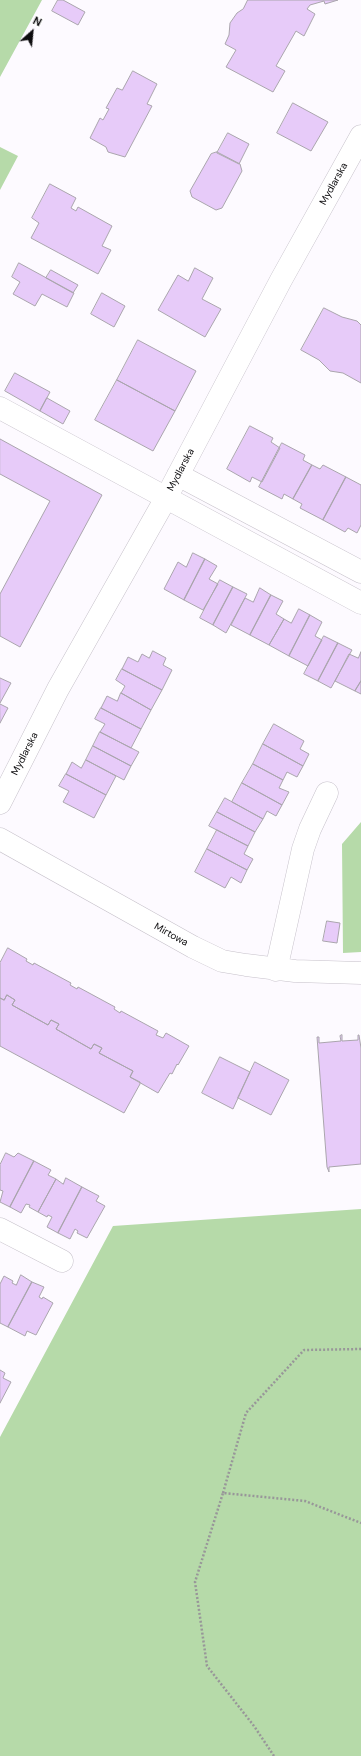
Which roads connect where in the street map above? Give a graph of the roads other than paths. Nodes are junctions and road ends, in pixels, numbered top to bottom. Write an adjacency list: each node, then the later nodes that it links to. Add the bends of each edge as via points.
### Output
1 (361, 136): 3 (street, Mydlarska)
2 (0, 408): 4 (street)
3 (178, 475): 4 (street, Mydlarska); 5 (street)
4 (166, 498): 6 (street); 8 (street, Mydlarska, via 58,689)
5 (361, 572)
6 (361, 603)
7 (328, 793): 10 (street, via 310,829 304,849)
8 (0, 804)
9 (0, 840): 10 (street, Mirtowa, via 222,961)
10 (276, 970): 11 (street, Mirtowa)
11 (361, 973)
12 (0, 1229): 13 (street)
13 (62, 1261)

